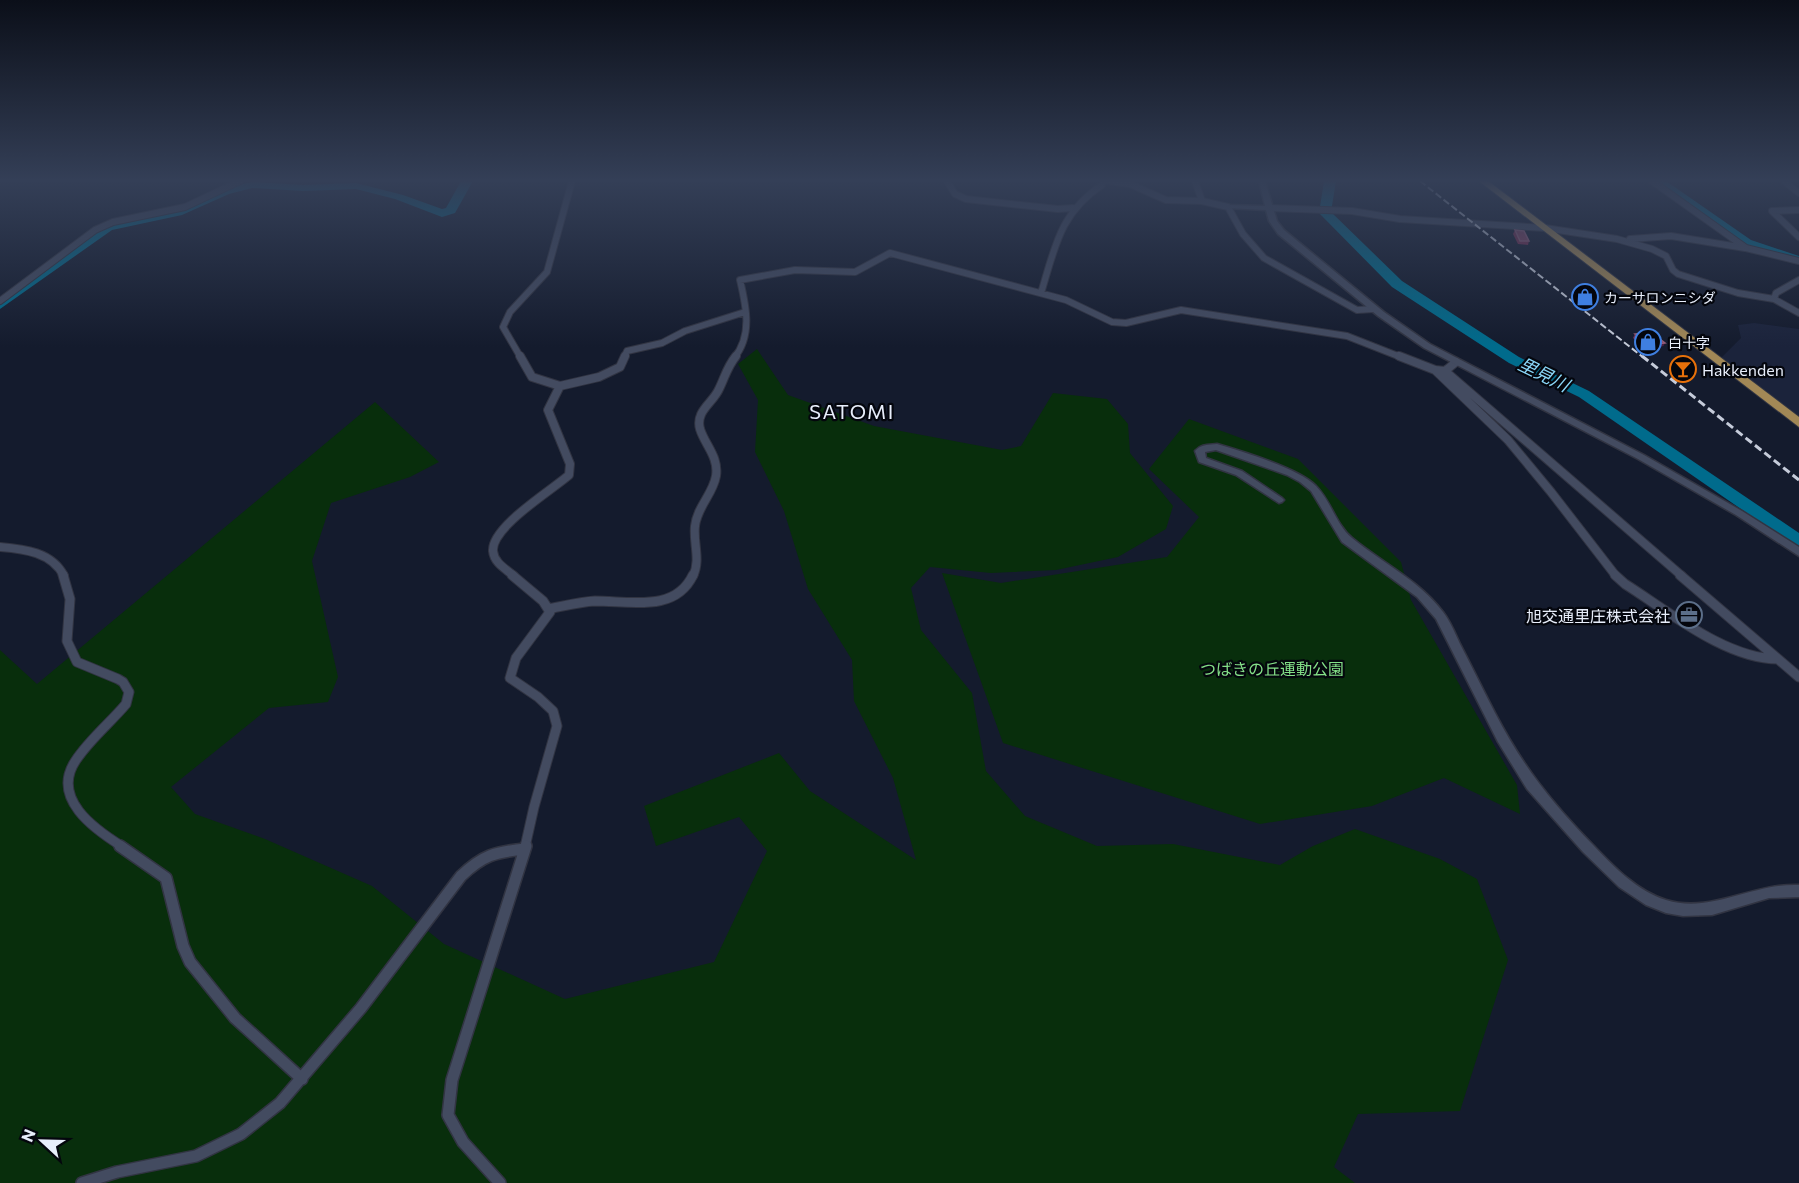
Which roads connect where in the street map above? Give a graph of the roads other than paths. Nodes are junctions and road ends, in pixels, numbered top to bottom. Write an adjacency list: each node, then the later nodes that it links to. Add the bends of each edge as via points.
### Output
1 (86, 236): 17 (street)
2 (557, 236): 24 (street, via 546,272 511,311 503,327 532,377)
3 (1057, 236): 15 (street)
4 (1245, 236): 18 (street, via 1264,258 1357,310)
5 (1286, 236): 18 (street)
6 (1556, 236): 25 (highway)
7 (1599, 236): 11 (street)
8 (1667, 236): 11 (street)
9 (1672, 236): 12 (street)
10 (1729, 236): 12 (street)
11 (1617, 239): 16 (street, via 1666,256 1678,274 1738,293)
12 (1746, 248): 13 (street)
13 (1799, 261)
14 (1799, 280): 16 (street, via 1776,292)
15 (1041, 293): 19 (street, via 890,253 855,272 795,270 740,280); 22 (street, via 1079,304 1112,322 1181,310 1314,329 1347,336)
16 (1774, 299): 20 (street)
17 (0, 301)
18 (1374, 309): 21 (street)
19 (745, 312): 24 (street, via 685,331 662,343 627,351 620,367 599,377); 29 (street, via 747,329 741,348 700,416 699,423 717,468 709,498 694,527 699,556 695,571 682,592 640,604 586,602)
20 (1799, 313)
21 (1456, 362): 23 (street); 28 (street, via 1641,457)
22 (1435, 370): 23 (street); 30 (street, via 1517,450 1625,584 1722,645)
23 (1445, 370): 30 (street)
24 (560, 386): 29 (street, via 548,410 570,464 569,475 520,513 493,545 497,562)
25 (1799, 423)
26 (1279, 500): 33 (street, via 1239,473 1202,460 1200,451 1216,447 1302,480 1314,489 1346,539 1421,594 1440,616 1526,777 1619,880 1640,895 1683,910 1763,892)
27 (0, 548): 34 (street, via 26,548 48,557 62,572 69,590 71,616 67,641 77,662 124,682 129,692 120,713 68,768 66,785 70,798 102,835 128,848 166,877 186,955 213,995)
28 (1799, 552)
29 (548, 609): 32 (street, via 546,620 516,658 510,678 553,711 557,726)
30 (1778, 659): 31 (street)
31 (1799, 677)
32 (525, 849): 34 (street, via 480,857 461,876); 36 (street, via 452,1080 448,1115 463,1142)
33 (1799, 891)
34 (302, 1079): 35 (street, via 280,1103 241,1134 196,1156)
35 (82, 1183)
36 (500, 1183)

